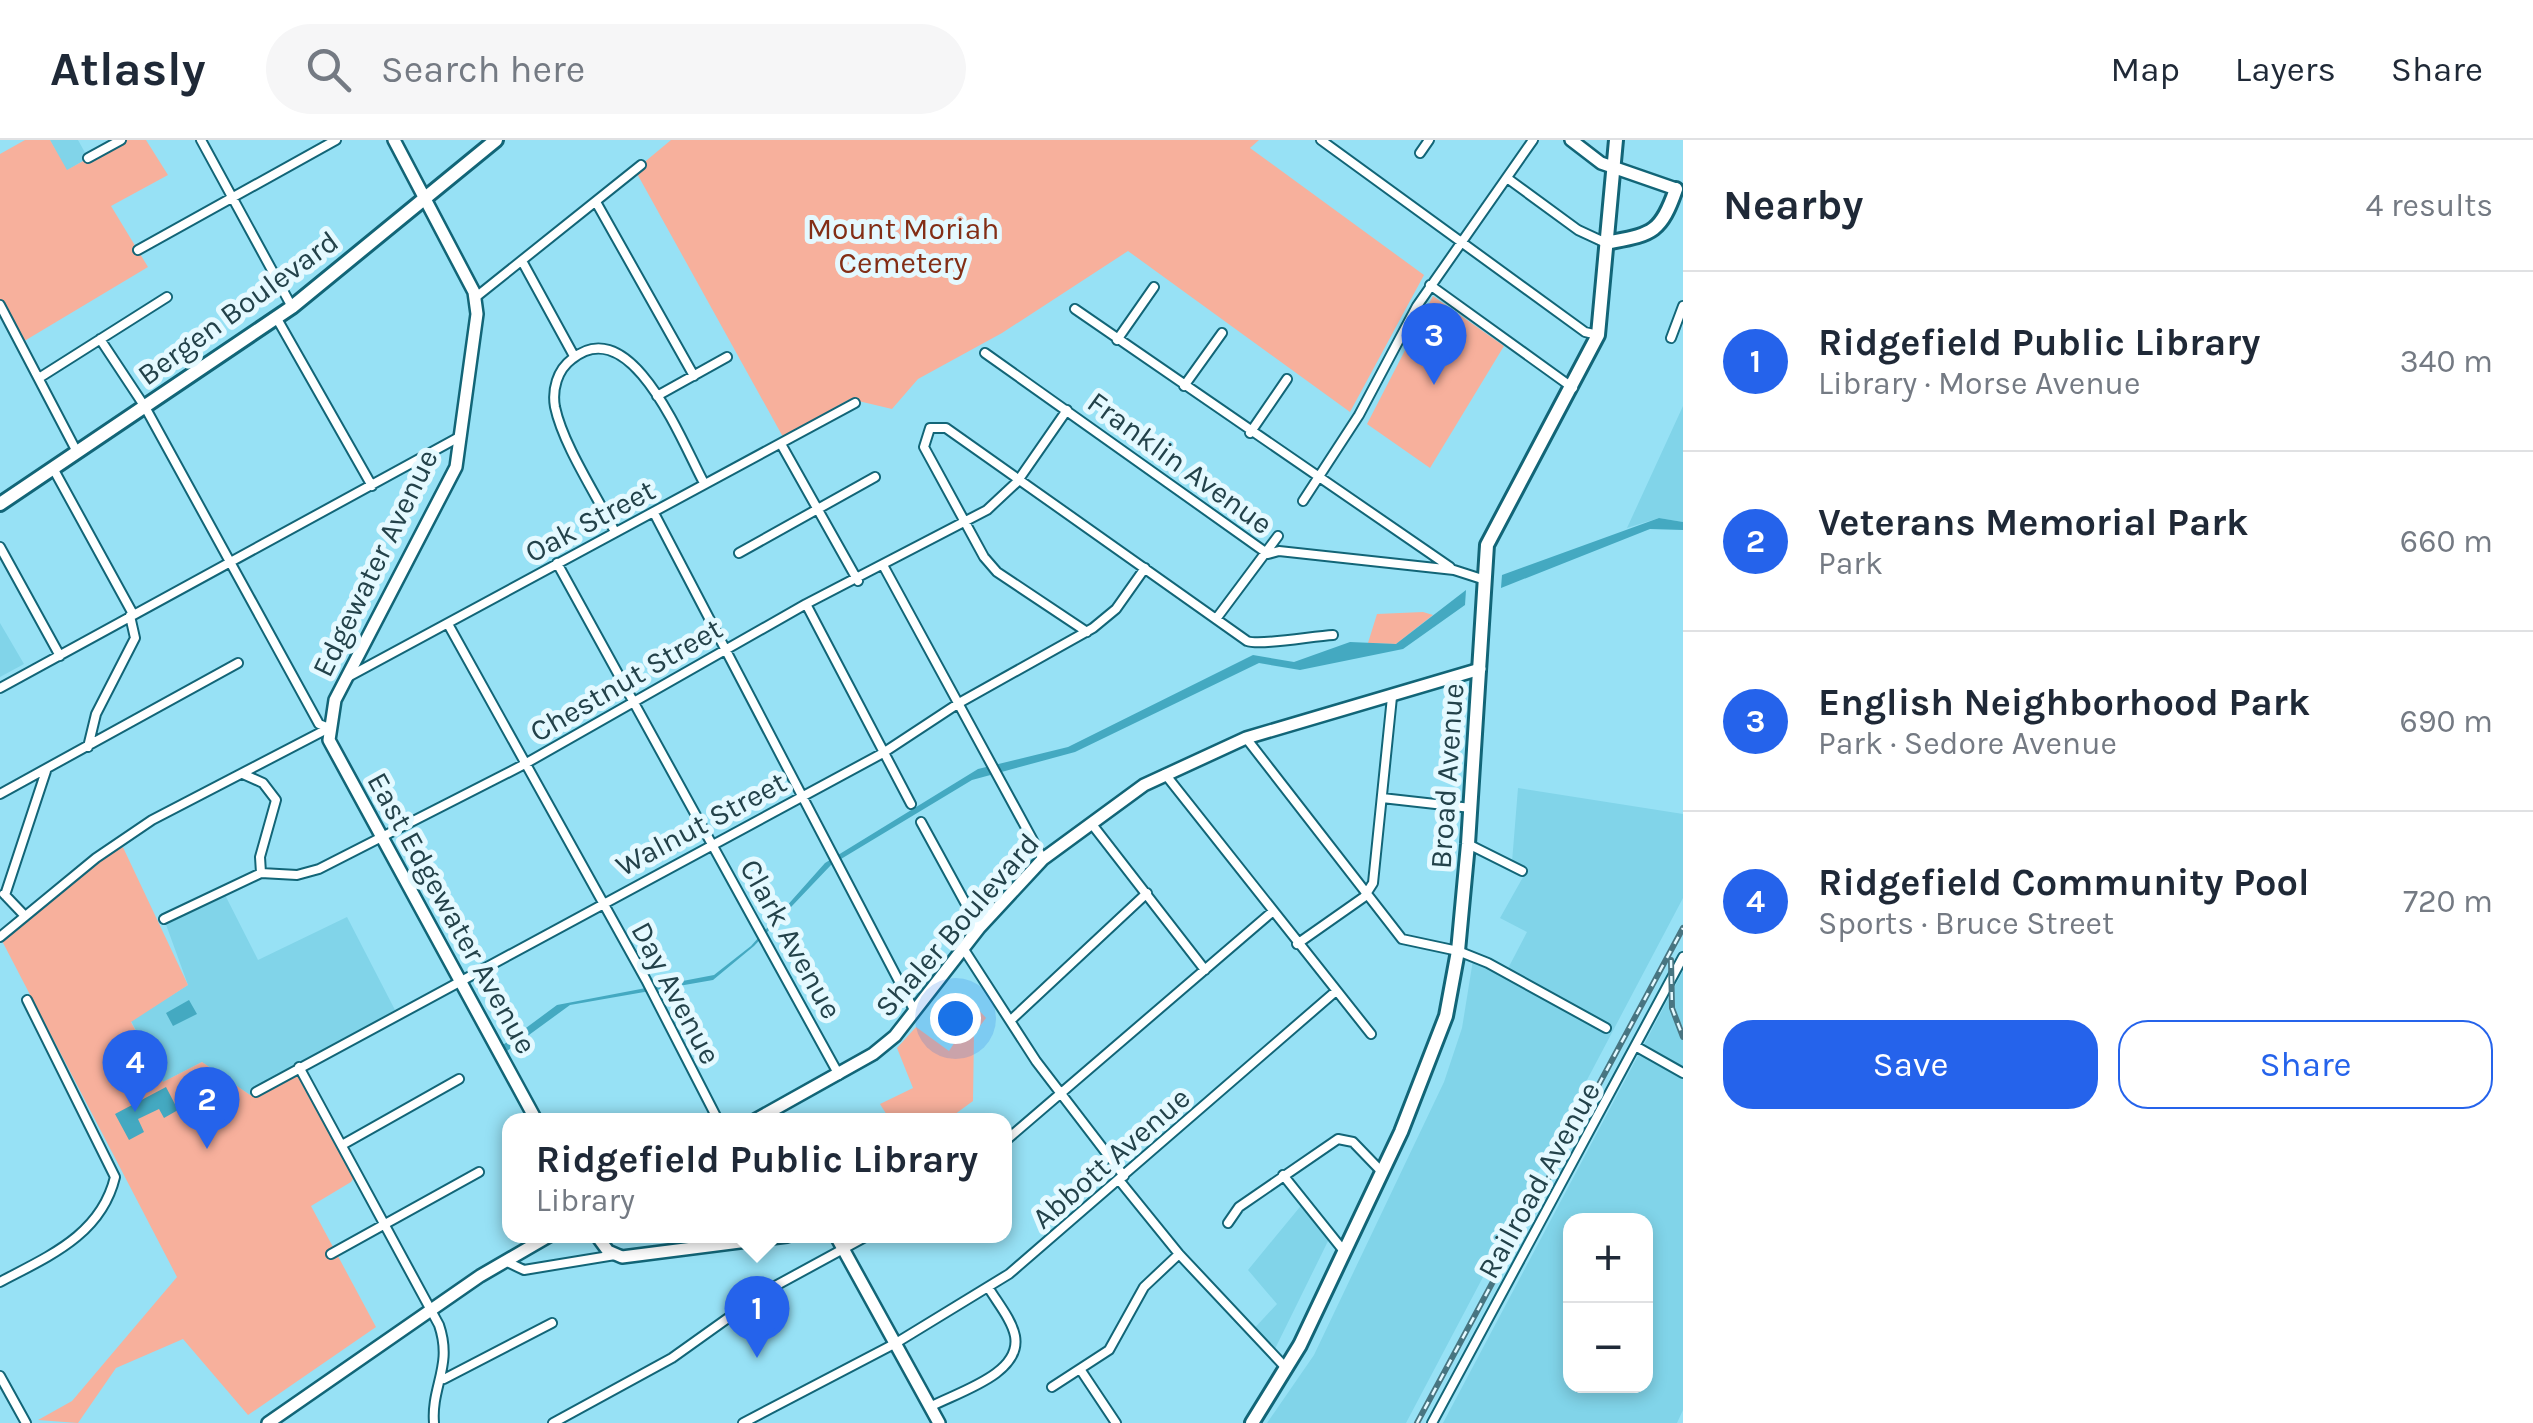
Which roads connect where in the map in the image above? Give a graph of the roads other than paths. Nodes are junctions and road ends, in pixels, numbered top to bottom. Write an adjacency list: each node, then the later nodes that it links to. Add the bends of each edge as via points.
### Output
1 (121, 140): 12 (street)
2 (201, 140): 18 (street)
3 (336, 140): 18 (street)
4 (394, 140): 17 (street)
5 (1322, 140): 20 (street)
6 (1429, 140): 11 (street)
7 (1533, 140): 15 (street)
8 (1571, 140): 14 (street)
9 (1616, 140): 14 (main road, Broad Avenue)
10 (494, 141): 17 (main road, Bergen Boulevard)
11 (1420, 153)
12 (88, 158)
13 (641, 165): 19 (street)
14 (1613, 168): 16 (street); 21 (main road, Broad Avenue)
15 (1507, 178): 20 (street); 21 (street)
16 (1680, 190): 21 (main road, via 1661,226)
17 (425, 196): 27 (street); 29 (main road, Bergen Boulevard)
18 (231, 199): 22 (street); 29 (street)
19 (596, 202): 23 (street); 41 (street)
20 (1459, 242): 24 (street); 34 (street)
21 (1606, 243): 34 (main road, Broad Avenue)
22 (138, 250)
23 (522, 261): 27 (street); 39 (street)
24 (1430, 285): 45 (street); 58 (street)
25 (1154, 287): 37 (street)
26 (167, 296): 36 (street)
27 (476, 297): 51 (street, Edgewater Avenue)
28 (0, 306): 42 (street)
29 (292, 306): 32 (main road, Bergen Boulevard)
30 (1683, 306): 35 (street)
31 (1075, 309): 37 (street)
32 (276, 317): 48 (main road, Bergen Boulevard); 61 (street)
33 (1222, 334): 44 (street)
34 (1598, 335): 45 (main road, Broad Avenue)
35 (1671, 338)
36 (100, 339): 42 (street); 48 (street)
37 (1117, 340): 44 (street)
38 (985, 353): 49 (street, Franklin Avenue)
39 (574, 356): 46 (street, via 605,349 624,355); 67 (street, via 558,376 554,404)
40 (727, 357): 41 (street)
41 (694, 376): 46 (street)
42 (39, 378): 54 (street)
43 (1287, 378): 50 (street)
44 (1184, 386): 50 (street)
45 (1573, 388): 77 (main road, Broad Avenue, via 1490,535)
46 (657, 396): 60 (street)
47 (855, 404): 52 (street, Oak Street)
48 (145, 408): 54 (main road, Bergen Boulevard); 72 (street)
49 (1067, 410): 59 (street, Chestnut Street); 71 (street, Franklin Avenue)
50 (1250, 433): 58 (street)
51 (461, 436): 53 (street); 55 (street, Edgewater Avenue)
52 (781, 444): 60 (street, Oak Street); 64 (street)
53 (435, 452): 55 (street); 61 (street)
54 (78, 454): 56 (main road, Bergen Boulevard)
55 (456, 467): 89 (street, Edgewater Avenue)
56 (54, 470): 62 (main road, Bergen Boulevard); 80 (street)
57 (875, 477): 64 (street)
58 (1318, 480): 63 (street); 76 (street)
59 (1018, 482): 66 (street, Chestnut Street); 66 (street, via 946,428 926,432 924,447); 75 (street)
60 (704, 484): 65 (street, Oak Street)
61 (372, 486): 72 (street)
62 (2, 499)
63 (1303, 501)
64 (816, 510): 70 (street); 78 (street)
65 (654, 513): 67 (street, Oak Street); 85 (street)
66 (965, 523): 74 (street, Chestnut Street); 83 (street, via 997,572)
67 (615, 532): 73 (street, Oak Street)
68 (1278, 536): 71 (street)
69 (0, 547): 86 (street)
70 (739, 553)
71 (1268, 554): 76 (street, Franklin Avenue); 81 (street)
72 (230, 561): 80 (street); 94 (street, via 319,724)
73 (557, 563): 82 (street, Oak Street); 92 (street, Clark Avenue)
74 (884, 567): 78 (street, Chestnut Street); 93 (street)
75 (1145, 568): 81 (street); 83 (street, Walnut Street, via 1116,609)
76 (1454, 570): 77 (street, Franklin Avenue)
77 (1482, 579): 88 (main road, Broad Avenue)
78 (858, 581): 79 (street, Chestnut Street)
79 (806, 604): 85 (street, Chestnut Street); 97 (street)
80 (132, 615): 86 (street); 96 (street, via 134,638 96,714)
81 (1216, 619): 84 (street, via 1253,644)
82 (448, 624): 89 (street, Oak Street); 98 (street, Day Avenue)
83 (1086, 632): 93 (street, Walnut Street)
84 (1333, 635)
85 (727, 648): 92 (street, Chestnut Street); 103 (street)
86 (60, 656): 90 (street)
87 (238, 663): 96 (street)
88 (1480, 669): 91 (street, Shaler Boulevard); 106 (main road, Broad Avenue)
89 (346, 678): 94 (street, Edgewater Avenue)
90 (0, 688)
91 (1392, 697): 95 (street, Shaler Boulevard); 104 (street)
92 (635, 699): 98 (street, Chestnut Street); 110 (street, Clark Avenue)
93 (959, 703): 97 (street, Walnut Street); 112 (street)
94 (329, 728): 100 (street); 109 (street, East Edgewater Avenue, via 329,740)
95 (1246, 738): 101 (street, Shaler Boulevard); 115 (street)
96 (88, 747): 99 (street)
97 (883, 753): 103 (street, Walnut Street); 105 (street)
98 (523, 765): 109 (street, Chestnut Street); 118 (street, Day Avenue)
99 (46, 771): 102 (street); 117 (street)
100 (242, 774): 114 (street, via 263,783 276,800); 120 (street, via 122,839)
101 (1165, 774): 108 (street, Shaler Boulevard); 119 (street)
102 (0, 794)
103 (802, 796): 110 (street, Walnut Street); 132 (street)
104 (1382, 798): 106 (street); 115 (street)
105 (911, 804)
106 (1470, 808): 111 (main road, Broad Avenue)
107 (921, 822): 122 (street)
108 (1091, 822): 112 (street, Shaler Boulevard); 116 (street)
109 (380, 836): 114 (street, Chestnut Street, via 308,873); 129 (street, East Edgewater Avenue)
110 (713, 842): 118 (street, Walnut Street); 139 (street, Clark Avenue)
111 (1468, 844): 113 (street); 126 (main road, Broad Avenue)
112 (1044, 860): 122 (street, Shaler Boulevard)
113 (1522, 871)
114 (261, 873): 121 (street, Chestnut Street)
115 (1369, 892): 124 (street); 126 (street, via 1402,939)
116 (1147, 893): 128 (street); 133 (street)
117 (2, 894): 120 (street)
118 (603, 902): 129 (street, Walnut Street); 144 (street, Day Avenue)
119 (1272, 912): 124 (street); 128 (street)
120 (25, 916): 123 (street)
121 (164, 919)
122 (979, 928): 125 (street, Shaler Boulevard)
123 (0, 937)
124 (1297, 944): 130 (street)
125 (963, 948): 132 (street, Shaler Boulevard); 133 (street)
126 (1458, 951): 134 (street); 148 (main road, Broad Avenue, via 1439,1038)
127 (1683, 957): 136 (street, Railroad Avenue)
128 (1205, 970): 142 (street)
129 (459, 982): 137 (street, Walnut Street); 143 (street, East Edgewater Avenue)
130 (1336, 991): 135 (street); 151 (street, Abbott Avenue)
131 (27, 1000): 165 (street, via 115,1177 106,1204 74,1241)
132 (913, 1008): 139 (street, Shaler Boulevard, via 894,1036)
133 (1011, 1020): 142 (street)
134 (1606, 1028)
135 (1371, 1034)
136 (1636, 1047): 138 (street); 186 (street, Railroad Avenue)
137 (300, 1068): 141 (street, Walnut Street); 147 (street)
138 (1683, 1073)
139 (839, 1074): 145 (street, Shaler Boulevard)
140 (459, 1079): 147 (street)
141 (256, 1092)
142 (1061, 1094): 146 (street); 151 (street)
143 (532, 1113)
144 (714, 1113)
145 (768, 1113)
146 (1012, 1135)
147 (342, 1145): 153 (street)
148 (1382, 1171): 150 (street, via 1340,1138); 160 (main road, Broad Avenue)
149 (479, 1172): 153 (street)
150 (1283, 1174): 152 (street); 160 (street)
151 (1122, 1178): 162 (street); 166 (street, Abbott Avenue)
152 (1228, 1223)
153 (384, 1224): 161 (street); 167 (street)
154 (536, 1243): 164 (street)
155 (603, 1243): 163 (street)
156 (727, 1243): 163 (street)
157 (842, 1243): 159 (street)
158 (855, 1243): 159 (street)
159 (846, 1248): 169 (street); 180 (street, via 766,1291 672,1358)
160 (1343, 1250): 171 (main road, Broad Avenue)
161 (331, 1254)
162 (1179, 1254): 170 (street, via 1144,1286 1109,1350); 171 (street)
163 (615, 1256): 164 (street, via 524,1270)
164 (505, 1260): 167 (street)
165 (0, 1282)
166 (988, 1288): 169 (street, Abbott Avenue); 176 (street, via 1014,1330 1010,1362 998,1375)
167 (432, 1310): 173 (street, via 443,1336); 178 (street)
168 (552, 1323): 173 (street)
169 (896, 1343): 176 (street); 181 (street, Abbott Avenue)
170 (1080, 1369): 174 (street); 183 (street)
171 (1286, 1369): 175 (main road, Broad Avenue)
172 (0, 1376): 177 (street)
173 (444, 1379): 179 (street)
174 (1052, 1387)
175 (1264, 1401): 184 (main road); 185 (main road)
176 (930, 1407): 182 (street)
177 (26, 1423)
178 (268, 1423)
179 (434, 1423)
180 (553, 1423)
181 (743, 1423)
182 (939, 1423)
183 (1116, 1423)
184 (1242, 1423)
185 (1252, 1423)
186 (1432, 1423)

